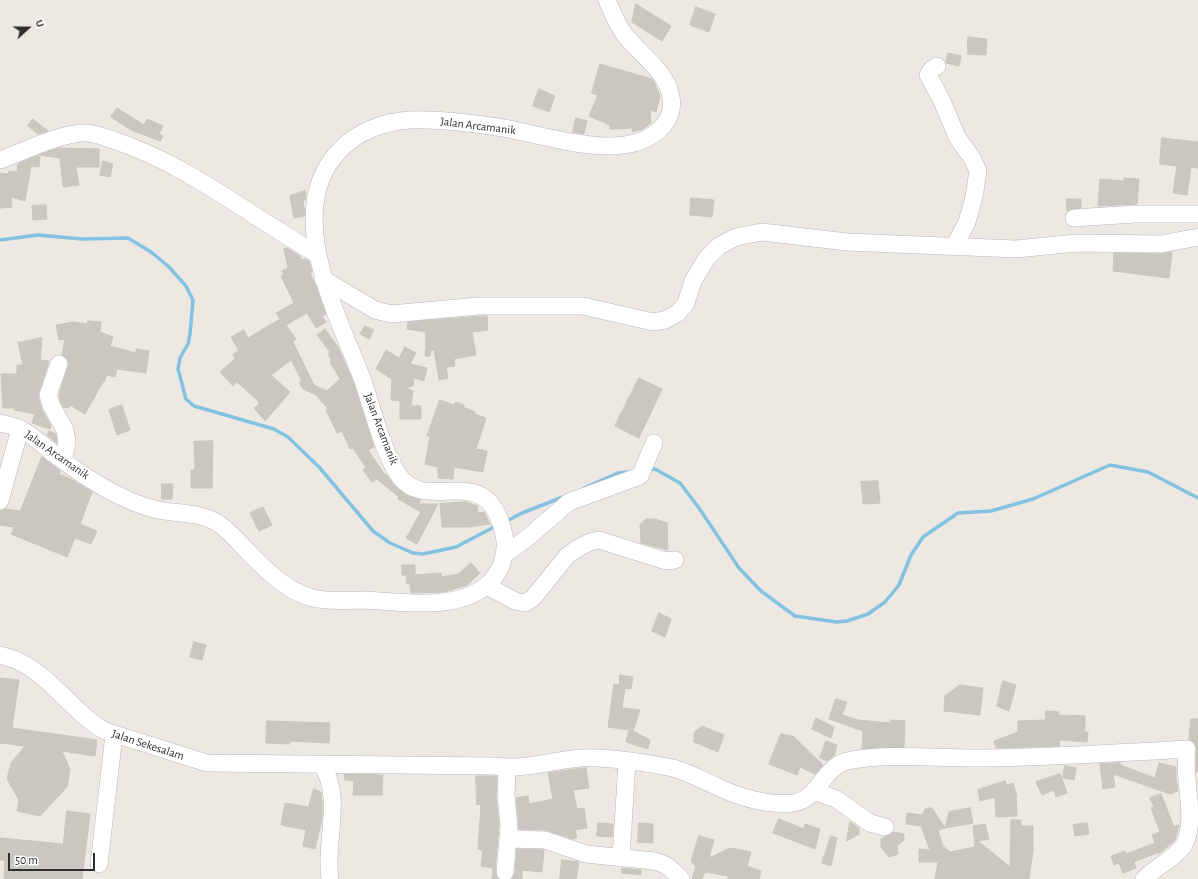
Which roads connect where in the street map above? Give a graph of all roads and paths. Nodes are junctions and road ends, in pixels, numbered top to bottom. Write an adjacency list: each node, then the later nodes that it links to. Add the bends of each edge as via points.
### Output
1 (608, 0): 8 (street, Jalan Arcamanik, via 623,34 662,74 671,93 670,116 665,125 651,138 613,147 497,127 437,121 407,120 378,126 344,146 328,165 321,180 314,222)
2 (937, 66): 7 (street, via 928,75 957,137 978,171 967,222)
3 (0, 160): 8 (street, via 53,139 82,133 95,134 134,146 180,170)
4 (1198, 214): 5 (street, via 1135,214)
5 (1074, 218)
6 (1198, 237): 7 (street, via 1161,244 1076,243 1016,249)
7 (954, 247): 9 (street, via 847,242 762,232 736,237 719,246 707,258 693,281 686,303 678,312 665,320 653,322 583,306 479,306 391,314 375,310)
8 (317, 254): 9 (street, Jalan Arcamanik)
9 (323, 280): 16 (street, Jalan Arcamanik, via 356,362 390,460 400,477 411,488 466,490 477,493 487,500 498,514 506,544)
10 (59, 364): 14 (street, via 48,395 66,430 67,442)
11 (0, 423): 12 (street, Jalan Arcamanik)
12 (20, 429): 14 (street, Jalan Arcamanik); 15 (street)
13 (654, 443): 16 (street, via 640,476 569,502)
14 (63, 461): 18 (street, Jalan Arcamanik, via 117,495 136,503 203,517 219,524 292,591 318,599 451,602 466,598)
15 (0, 501)
16 (505, 554): 18 (street, Jalan Arcamanik, via 498,571)
17 (675, 560): 18 (street, via 666,561 599,540 578,548 567,556 533,598 525,603 515,601)
18 (487, 586)
19 (0, 655): 20 (street, Jalan Sekesalam, via 18,660 38,673 93,724)
20 (114, 735): 23 (street, Jalan Sekesalam, via 207,763); 29 (street)
21 (1193, 750): 25 (street, via 984,758 887,756 850,760 832,767); 33 (street, via 1185,759 1192,817 1191,832 1184,846)
22 (627, 762): 24 (street, Jalan Sekesalam, via 586,758); 25 (street, Jalan Sekesalam, via 674,768 730,792 762,800 794,803); 28 (street)
23 (321, 764): 24 (street, Jalan Sekesalam); 31 (street, via 327,772 330,787)
24 (508, 768): 27 (street)
25 (814, 791): 26 (street, via 836,799 870,823)
26 (885, 827)
27 (508, 839): 28 (street, via 545,840 586,854); 30 (street)
28 (621, 858): 32 (street, via 665,864)
29 (99, 864)
30 (505, 872)
31 (330, 879)
32 (681, 879)
33 (1144, 879)

